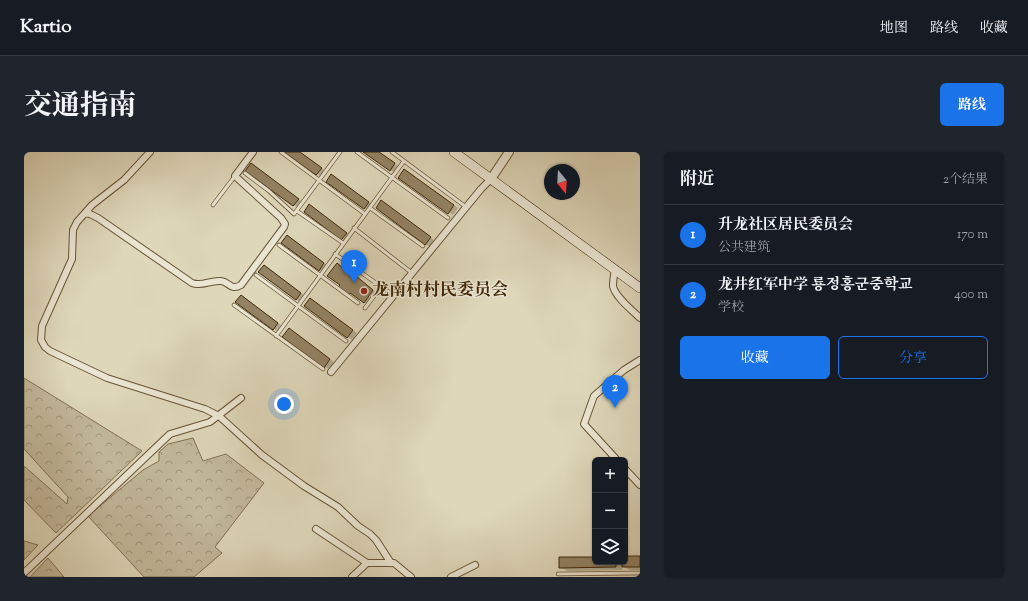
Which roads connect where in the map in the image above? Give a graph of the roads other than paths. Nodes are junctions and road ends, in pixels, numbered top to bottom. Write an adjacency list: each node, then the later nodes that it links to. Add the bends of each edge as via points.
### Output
1 (150, 152): 19 (street, via 124,180)
2 (253, 152): 11 (street)
3 (280, 152): 14 (lane)
4 (340, 152): 14 (lane)
5 (357, 152): 12 (lane)
6 (392, 152): 9 (lane)
7 (454, 152): 13 (main road)
8 (510, 152): 13 (street)
9 (404, 161): 12 (lane); 16 (lane)
10 (245, 173): 18 (lane, via 294,214)
11 (235, 176): 15 (lane); 19 (street, via 285,224 238,287 219,281 200,285 192,282 98,218)
12 (392, 177): 17 (lane); 21 (lane)
13 (491, 179): 16 (street); 27 (main road)
14 (319, 180): 18 (lane); 20 (lane)
15 (213, 205)
16 (466, 207): 28 (street)
17 (370, 208): 20 (lane); 25 (lane)
18 (297, 211): 23 (lane)
19 (85, 213): 45 (street, via 73,230 72,259 42,326 41,340 45,347 107,378 205,408)
20 (365, 214): 22 (lane)
21 (448, 218)
22 (354, 228): 23 (lane); 28 (lane)
23 (343, 243): 26 (lane)
24 (279, 245): 30 (lane)
25 (423, 246)
26 (335, 254): 30 (lane); 31 (lane)
27 (615, 270): 32 (main road); 38 (street, via 615,291)
28 (412, 273): 33 (street)
29 (256, 275): 36 (lane)
30 (320, 275): 34 (lane); 36 (lane)
31 (376, 283)
32 (640, 288)
33 (394, 295): 37 (lane, via 381,287); 43 (street)
34 (358, 303)
35 (234, 305): 39 (lane)
36 (298, 305): 39 (lane); 40 (lane)
37 (365, 308)
38 (640, 318)
39 (276, 336): 42 (lane)
40 (346, 341)
41 (640, 360): 46 (street, via 594,396 584,424)
42 (322, 369)
43 (330, 372)
44 (241, 398): 45 (street)
45 (219, 416): 50 (street, via 262,455 338,507 370,534); 53 (street, via 210,422 170,434)
46 (614, 457)
47 (628, 472): 48 (street)
48 (640, 485)
49 (316, 530): 51 (street)
50 (391, 563): 51 (street); 58 (street)
51 (367, 564): 57 (street)
52 (475, 565): 59 (street)
53 (24, 573)
54 (640, 573): 56 (lane)
55 (558, 574): 56 (lane)
56 (618, 575)
57 (352, 577)
58 (411, 577)
59 (451, 577)

